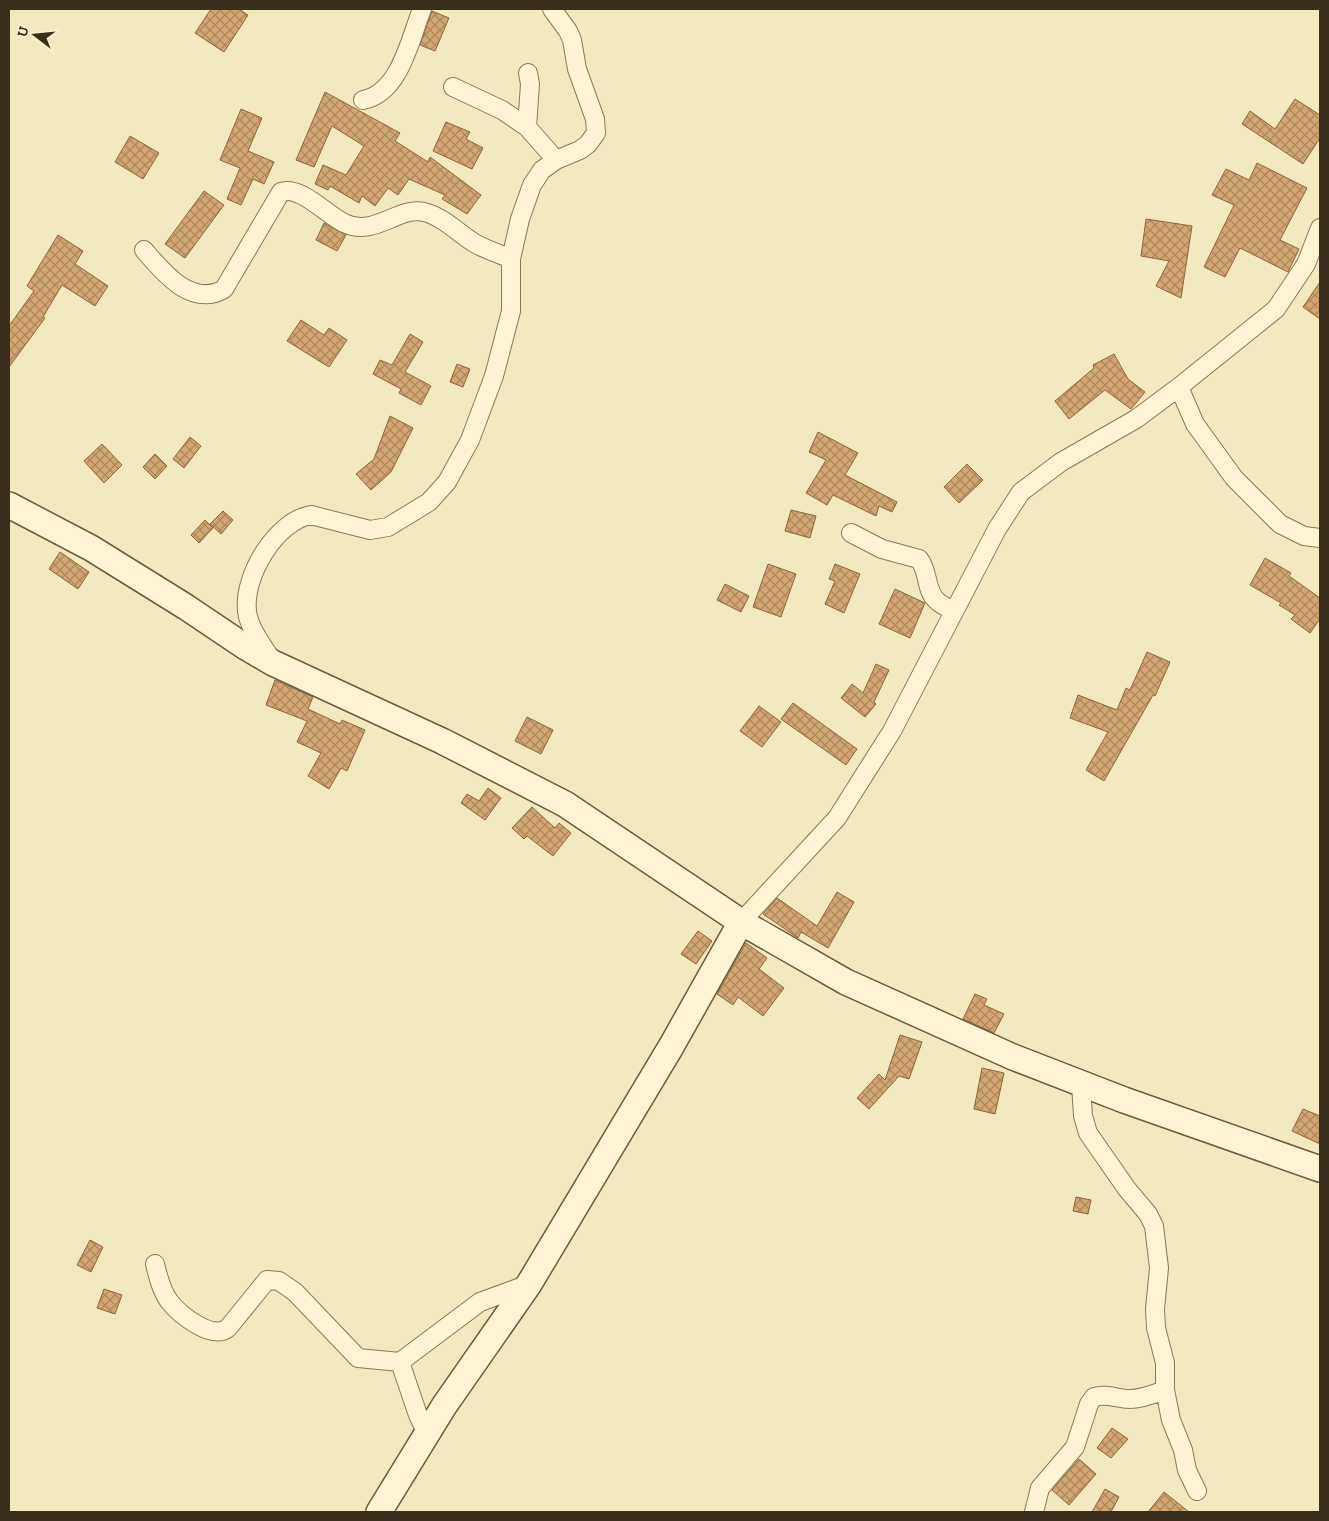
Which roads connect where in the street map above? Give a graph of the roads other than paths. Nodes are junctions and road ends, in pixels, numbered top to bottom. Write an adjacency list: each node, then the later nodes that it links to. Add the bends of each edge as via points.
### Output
1 (422, 9): 5 (street, via 403,60 390,82 377,97)
2 (552, 9): 7 (street, via 572,40 577,70 595,120 596,133 580,150)
3 (528, 73): 6 (street)
4 (453, 87): 6 (street, via 502,110)
5 (363, 100)
6 (527, 127): 7 (street)
7 (556, 160): 10 (street, via 542,170 532,185)
8 (1320, 228): 11 (street, via 1306,264 1276,309)
9 (144, 250): 10 (street, via 170,280 184,289 218,292 224,289 281,192 287,190 300,194 344,223 356,227 377,225 411,211 424,212 443,220 477,244)
10 (511, 259): 16 (street, via 511,311 494,376 470,440 447,482 429,502 388,527 370,530 319,515 303,516 280,534 260,558 252,576 247,609 249,622)
11 (1179, 388): 14 (street, via 1195,424 1234,478 1280,524 1304,536); 15 (street, via 1136,419 1061,462 1021,492 997,529)
12 (9, 505): 16 (street, via 92,548)
13 (851, 533): 15 (street, via 882,549 919,559 930,593 936,601)
14 (1320, 538)
15 (954, 611): 17 (street, via 892,730 837,818)
16 (273, 663): 17 (street, via 442,741 565,804)
17 (741, 922): 18 (street, via 846,982); 21 (street, via 672,1045)
18 (1081, 1084): 19 (street); 23 (street, via 1083,1116 1088,1133 1154,1226 1159,1268 1156,1328 1165,1363)
19 (1320, 1170)
20 (155, 1264): 22 (street, via 169,1301 184,1316 212,1333 228,1328 267,1280 279,1281 294,1292 358,1358)
21 (529, 1284): 22 (street, via 480,1302); 24 (street)
22 (400, 1362): 24 (street)
23 (1165, 1390): 25 (street, via 1170,1420); 27 (street, via 1139,1399 1108,1395 1094,1397 1075,1447 1040,1488)
24 (427, 1434): 26 (street)
25 (1196, 1491)
26 (379, 1512)
27 (1034, 1512)

